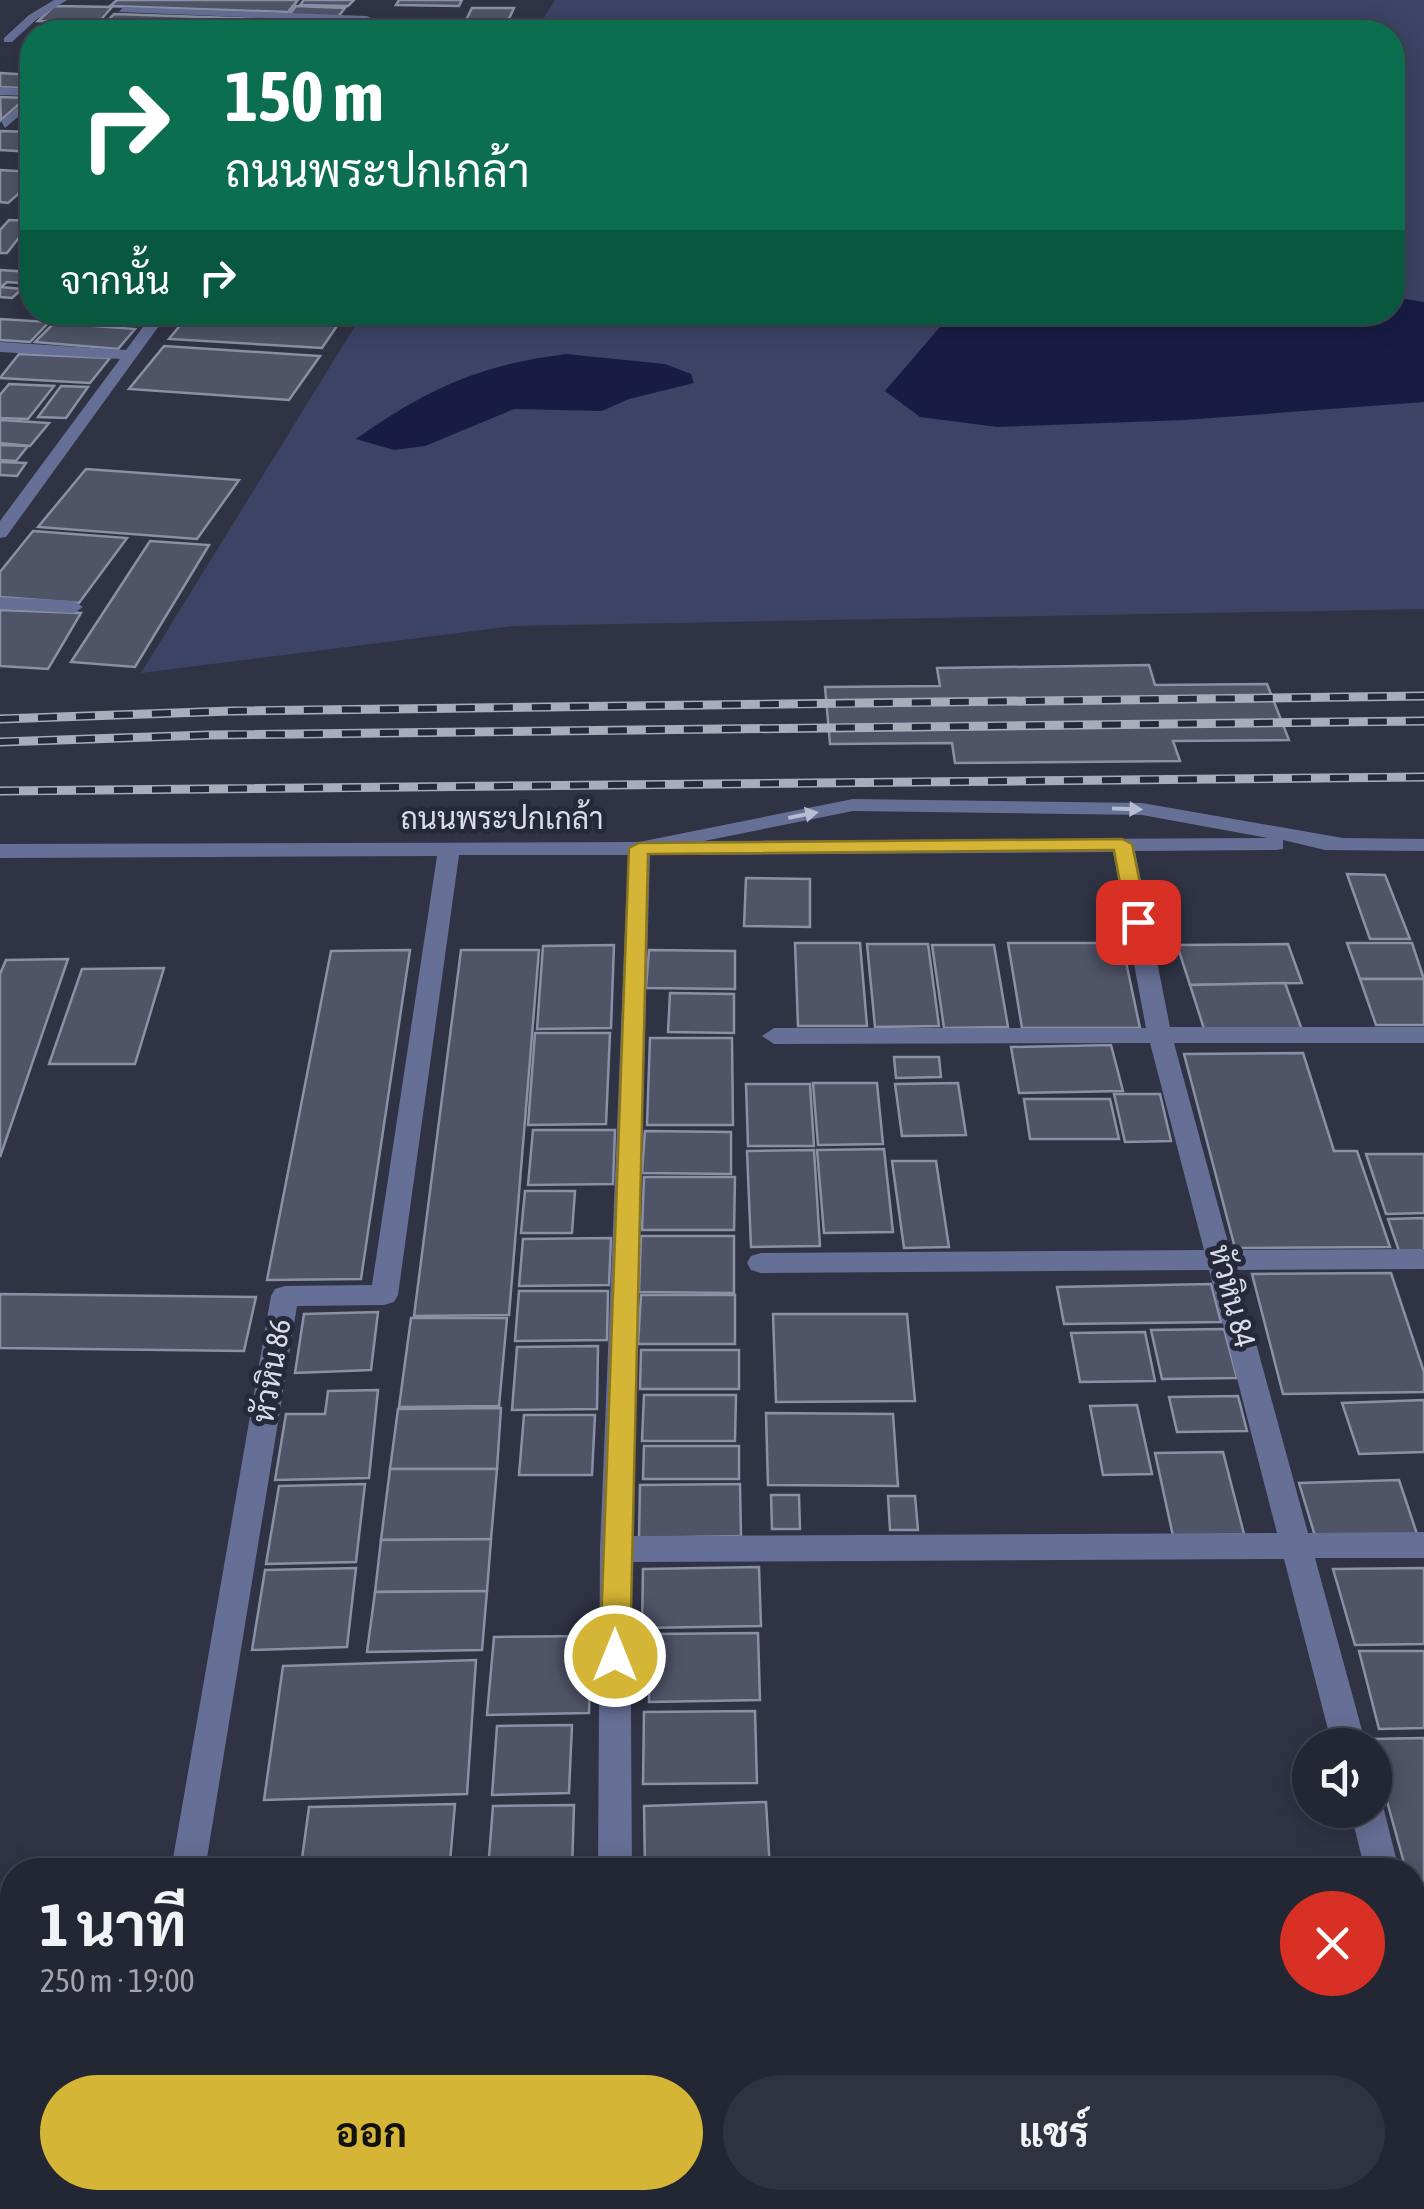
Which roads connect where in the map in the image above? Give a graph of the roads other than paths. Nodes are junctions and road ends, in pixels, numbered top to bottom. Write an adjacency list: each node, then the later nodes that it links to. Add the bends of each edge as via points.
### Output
1 (62, 0): 3 (street)
2 (124, 10): 4 (street, via 370,14)
3 (30, 20)
4 (367, 20)
5 (152, 325): 7 (street)
6 (0, 346): 7 (street)
7 (130, 355): 8 (street)
8 (0, 533)
9 (0, 603): 10 (street)
10 (74, 608)
11 (1122, 844): 12 (street, ถนนพระปกเกล้า); 14 (street, ถนนพระปกเกล้า); 19 (street, หัวหิน 84)
12 (1342, 844): 13 (street, ถนนพระปกเกล้า); 14 (street, one-way to 12, via 853,805 1142,810)
13 (1424, 845)
14 (639, 848): 15 (street, ถนนพระปกเกล้า); 25 (street)
15 (449, 849): 16 (street, ถนนพระปกเกล้า); 28 (street, หัวหิน 86, via 384,1295 284,1296)
16 (0, 851)
17 (1424, 1035): 19 (street)
18 (774, 1036): 19 (street)
19 (1160, 1037): 21 (street, หัวหิน 84)
20 (1424, 1258): 21 (street)
21 (1223, 1260): 22 (street); 24 (street, หัวหิน 84)
22 (762, 1263)
23 (1424, 1546): 24 (street)
24 (1297, 1548): 25 (street); 26 (street, หัวหิน 84)
25 (615, 1549): 29 (street)
26 (1345, 1728)
27 (1371, 1828): 30 (street)
28 (190, 1858)
29 (615, 1858)
30 (1379, 1858)

